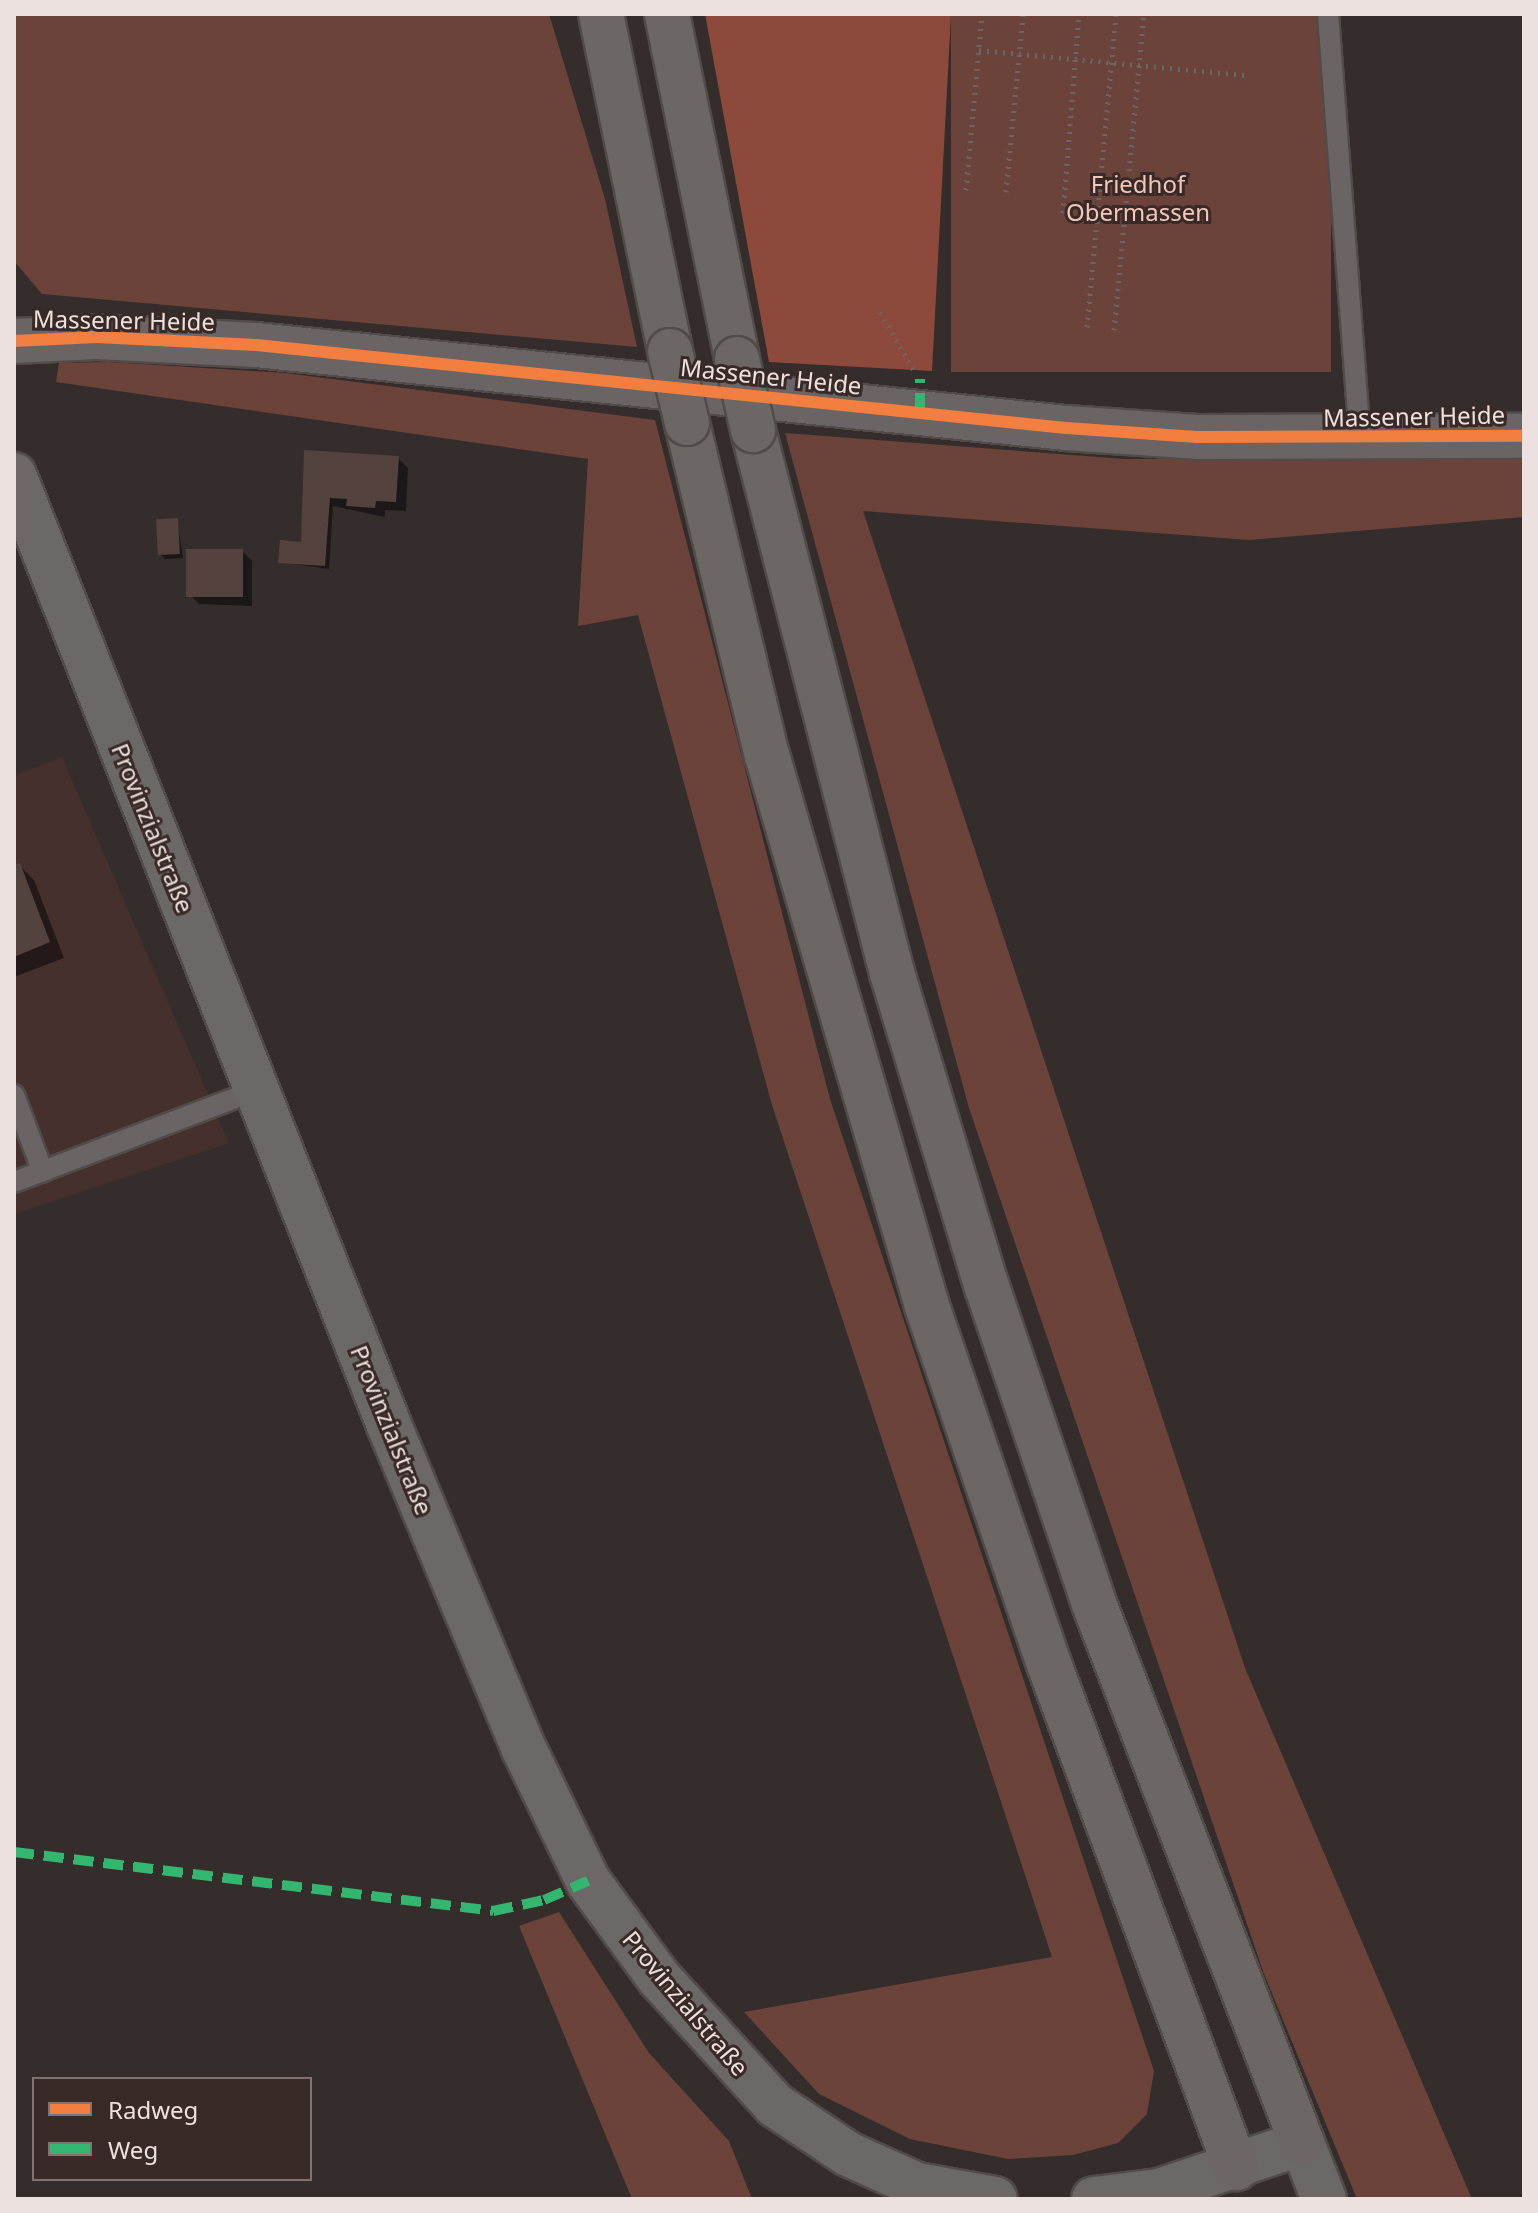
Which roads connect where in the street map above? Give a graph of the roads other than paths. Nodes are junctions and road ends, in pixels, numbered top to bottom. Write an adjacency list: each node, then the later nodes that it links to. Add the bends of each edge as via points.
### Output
1 (601, 14): 13 (main road, bridge, via 670,351 767,755 927,1306 1049,1664)
2 (667, 14): 12 (main road, bridge, via 753,430 888,958 987,1287 1093,1601)
3 (1328, 14): 6 (lane, Massener Heide)
4 (14, 341): 6 (street, Massener Heide, via 110,338 256,345 1083,429)
5 (1524, 436): 6 (street, Massener Heide)
6 (1360, 440)
7 (14, 475): 8 (main road, Provinzialstraße)
8 (256, 1090): 10 (lane); 14 (main road, Provinzialstraße, via 512,1719 588,1881 659,1978 775,2105 848,2154 917,2185)
9 (14, 1095): 10 (lane)
10 (43, 1172): 11 (lane)
11 (14, 1182)
12 (1302, 2143): 13 (main road); 16 (main road)
13 (1242, 2184): 15 (main road)
14 (995, 2199)
15 (1094, 2199)
16 (1324, 2199)

